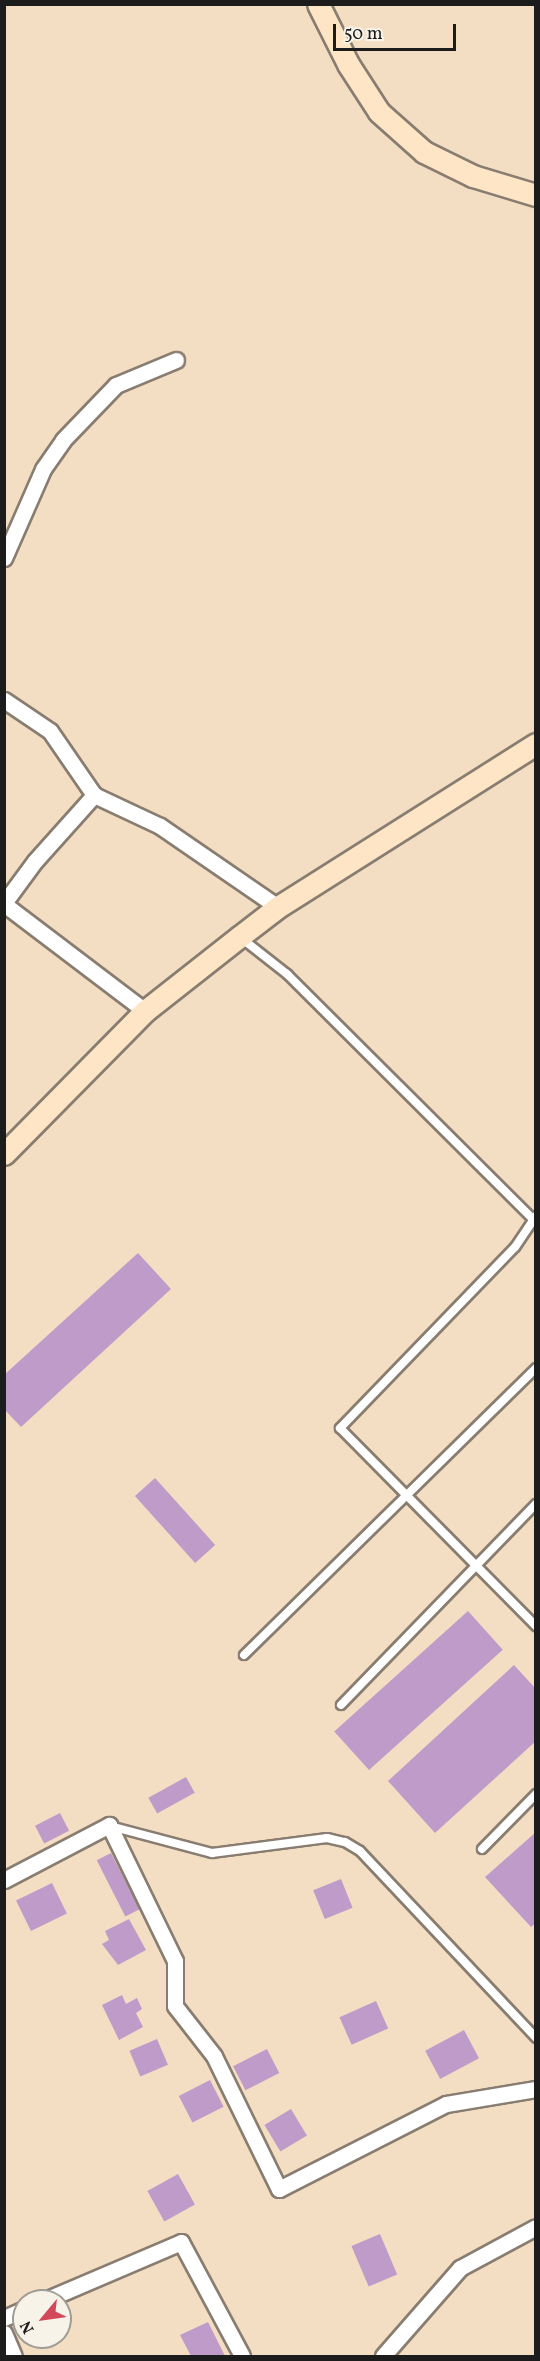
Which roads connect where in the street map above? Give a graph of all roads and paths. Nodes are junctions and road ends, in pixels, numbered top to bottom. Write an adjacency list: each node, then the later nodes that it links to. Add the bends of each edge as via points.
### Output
1 (318, 4): 2 (street, via 348,64 380,112 424,152 473,176)
2 (536, 195)
3 (176, 360): 4 (street, via 116,386 63,440 43,469)
4 (4, 558)
5 (4, 700): 7 (street, via 50,731)
6 (536, 744): 9 (street)
7 (94, 795): 8 (street, via 34,861); 9 (street, via 167,831)
8 (4, 903): 11 (street)
9 (278, 908): 10 (street)
10 (239, 937): 11 (street); 13 (lane, via 286,974)
11 (145, 1011): 12 (street)
12 (4, 1154)
13 (534, 1218): 15 (lane, via 515,1247 340,1428)
14 (536, 1368): 15 (lane)
15 (407, 1496): 17 (lane); 19 (lane)
16 (536, 1504): 17 (lane)
17 (477, 1565): 18 (lane); 20 (lane)
18 (536, 1626)
19 (244, 1655)
20 (341, 1706)
21 (536, 1794): 23 (lane)
22 (109, 1826): 24 (street); 25 (lane, via 212,1853 327,1838 345,1842 360,1851); 26 (street, via 175,1961 175,2006 214,2056 279,2189 446,2104)
23 (482, 1848)
24 (4, 1880)
25 (536, 2038)
26 (536, 2090)
27 (536, 2227): 32 (street, via 460,2268)
28 (71, 2289): 31 (street, via 181,2241)
29 (4, 2333): 30 (street)
30 (14, 2356)
31 (242, 2356)
32 (383, 2356)

